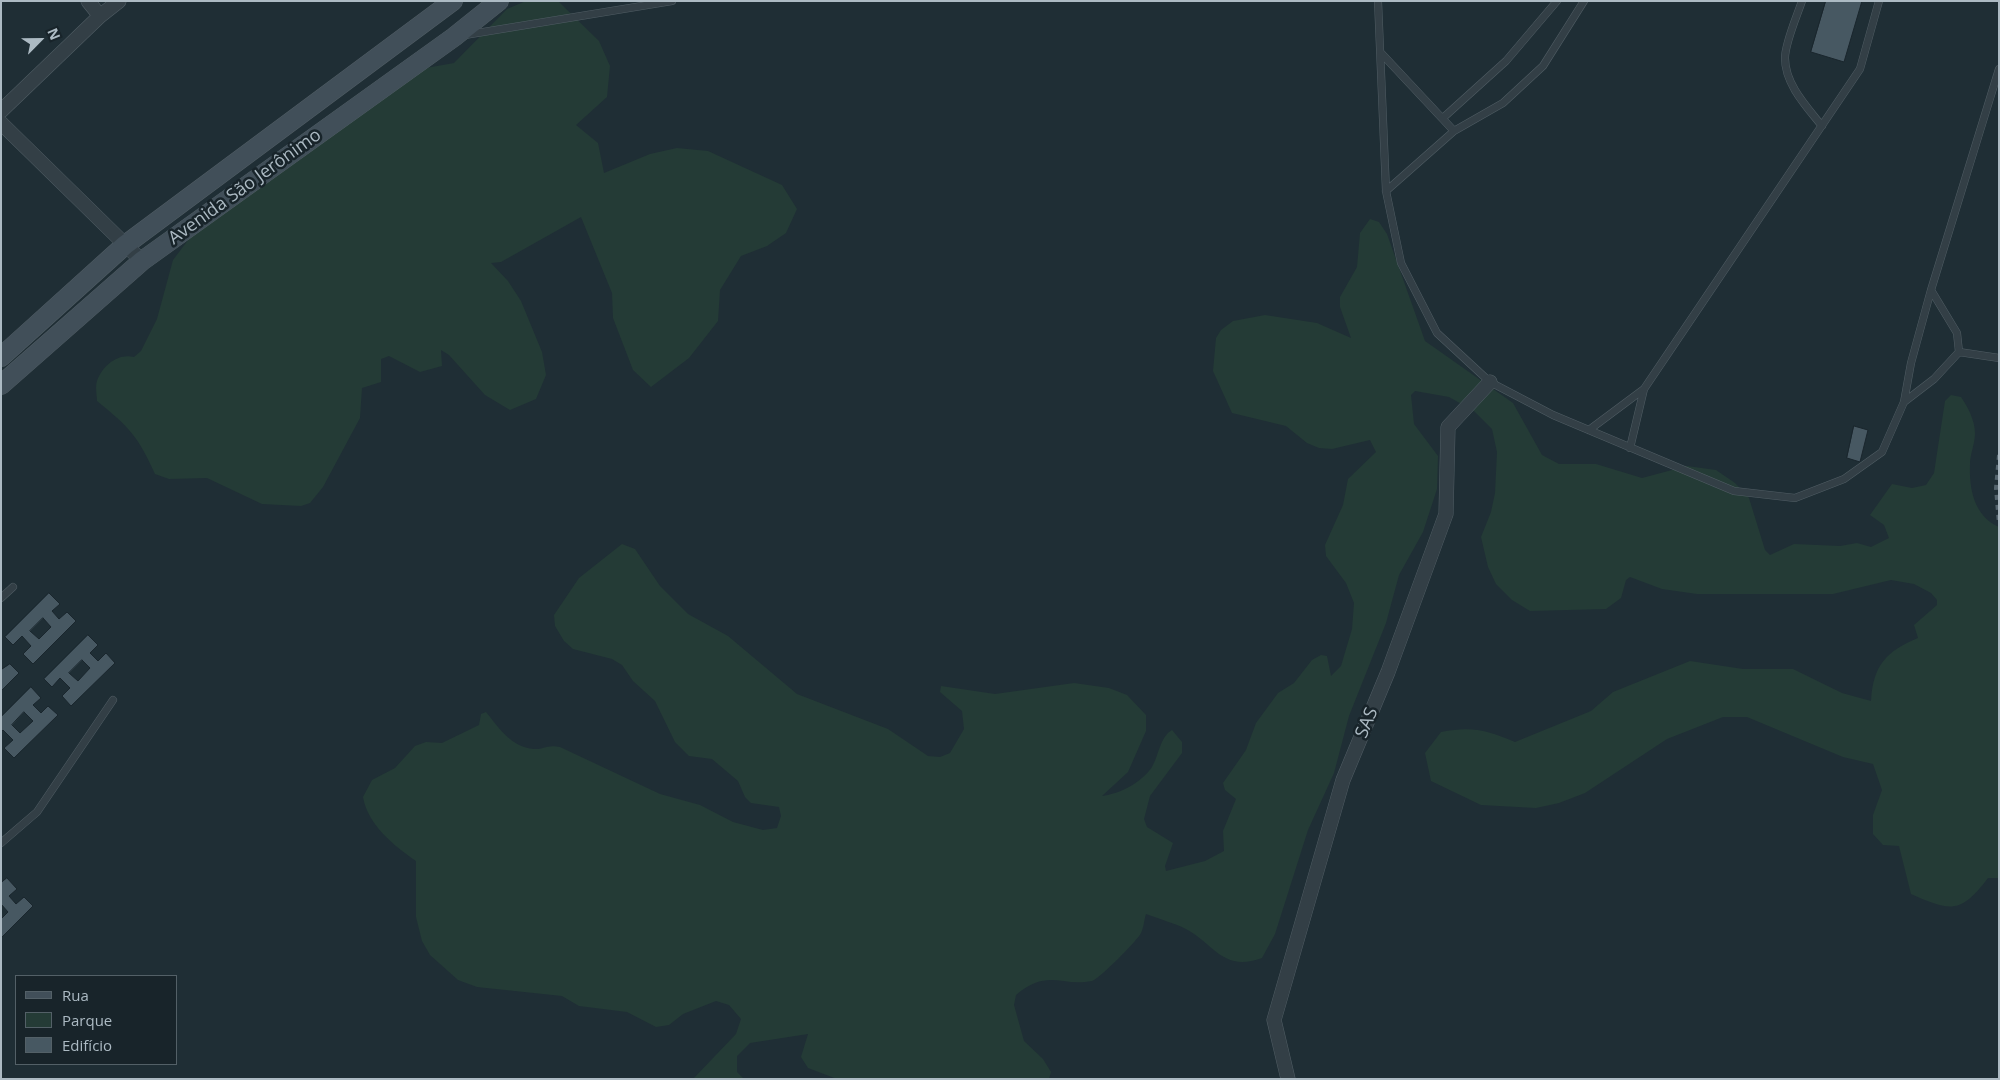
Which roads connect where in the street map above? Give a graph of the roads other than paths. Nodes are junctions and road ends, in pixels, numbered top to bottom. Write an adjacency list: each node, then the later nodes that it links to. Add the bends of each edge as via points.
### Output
1 (88, 1): 11 (street)
2 (120, 1): 11 (street)
3 (453, 1): 13 (street, Avenida São Jerônimo)
4 (499, 1): 12 (street, Avenida São Jerônimo)
5 (672, 1): 12 (lane)
6 (1378, 1): 14 (lane)
7 (1556, 1): 18 (lane, via 1506,61)
8 (1584, 1): 21 (lane, via 1543,66 1503,102)
9 (1802, 1): 20 (lane, via 1785,56 1788,75)
10 (1880, 1): 20 (lane, via 1860,69)
11 (100, 16): 17 (street)
12 (454, 37): 15 (street, Avenida São Jerônimo)
13 (404, 38): 15 (street); 23 (street, Avenida São Jerônimo)
14 (1381, 53): 18 (lane); 22 (lane)
15 (422, 59): 24 (street, Avenida São Jerônimo)
16 (1999, 68): 25 (lane)
17 (1, 111)
18 (1444, 117): 21 (lane)
19 (1, 123): 23 (street)
20 (1822, 126): 31 (lane)
21 (1454, 131): 22 (lane)
22 (1386, 191): 29 (lane, via 1401,263 1437,333)
23 (126, 245): 24 (street); 27 (street, Avenida São Jerônimo)
24 (142, 261): 30 (street, Avenida São Jerônimo)
25 (1931, 290): 26 (lane, via 1957,333); 32 (lane)
26 (1959, 352): 28 (lane); 32 (lane, via 1934,379)
27 (1, 357)
28 (1995, 357)
29 (1490, 382): 33 (lane); 39 (street, SAS, via 1448,427 1446,514 1388,672 1343,780 1303,917 1274,1020)
30 (1, 385)
31 (1644, 389): 33 (lane); 34 (lane)
32 (1904, 402): 34 (lane, via 1882,452 1844,479 1795,498 1734,491)
33 (1589, 430): 34 (lane)
34 (1630, 448)
35 (13, 586): 36 (lane)
36 (1, 598)
37 (113, 700): 38 (lane, via 37,812)
38 (1, 843)
39 (1288, 1079)

